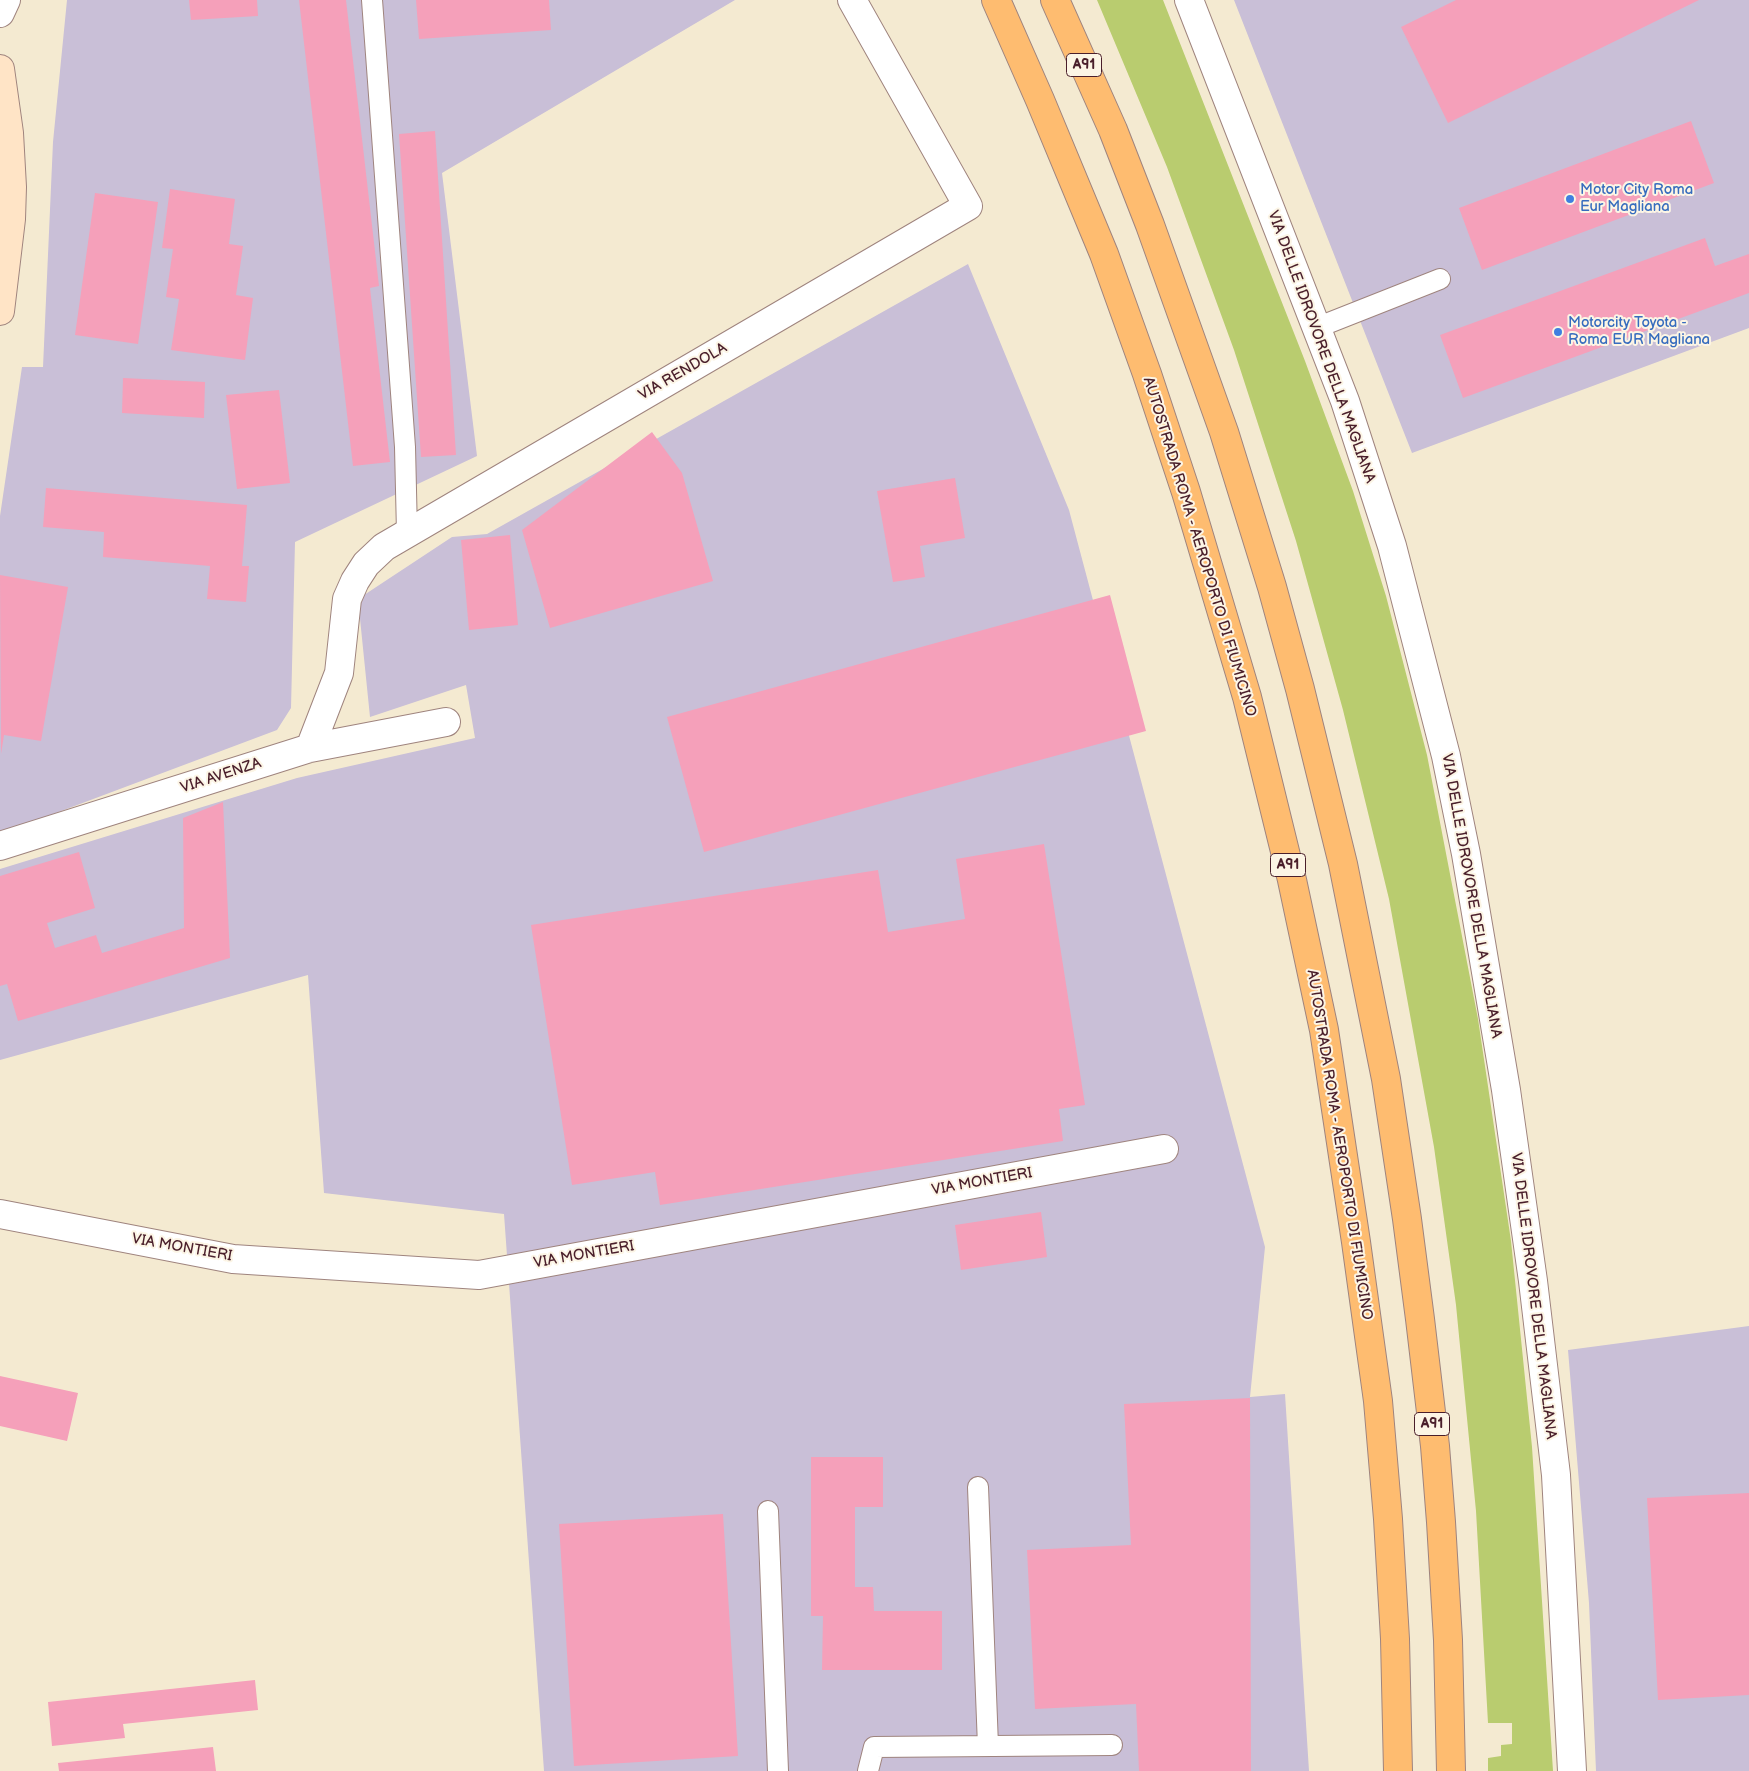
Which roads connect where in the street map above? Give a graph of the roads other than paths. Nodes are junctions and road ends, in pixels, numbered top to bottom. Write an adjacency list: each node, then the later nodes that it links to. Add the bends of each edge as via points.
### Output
1 (6, 0): 8 (street)
2 (372, 0): 14 (lane, via 405,447)
3 (852, 0): 14 (street, VIA RENDOLA, via 968,206)
4 (996, 0): 26 (highway, AUTOSTRADA ROMA - AEROPORTO DI FIUMICINO / A91, via 1104,254 1153,392 1247,697 1292,880 1324,1030 1378,1401 1395,1629)
5 (1055, 0): 10 (highway, A91)
6 (1072, 0): 10 (highway)
7 (1189, 0): 13 (street, VIA DELLE IDROVORE DELLA MAGLIANA)
8 (0, 13)
9 (0, 70): 12 (main road, via 9,133 12,187)
10 (1113, 130): 27 (highway, A91, via 1184,319 1247,503 1300,689 1347,882 1386,1079 1426,1365 1435,1446 1448,1640)
11 (1440, 279): 13 (lane)
12 (0, 311)
13 (1316, 328): 28 (street, VIA DELLE IDROVORE DELLA MAGLIANA, via 1392,546 1446,756 1466,854 1506,1090 1556,1475)
14 (407, 533): 16 (street, VIA RENDOLA, via 384,547 366,564 355,581 347,599 340,674)
15 (446, 722): 16 (street, VIA AVENZA)
16 (310, 748): 17 (street, VIA AVENZA)
17 (0, 846)
18 (1164, 1148): 19 (street, VIA MONTIERI, via 479,1275 233,1259)
19 (0, 1214)
20 (978, 1486): 23 (lane)
21 (768, 1511): 24 (lane)
22 (1112, 1745): 23 (lane)
23 (988, 1746): 25 (lane, via 874,1747)
24 (778, 1771)
25 (868, 1771)
26 (1398, 1771)
27 (1451, 1771)
28 (1572, 1771)

